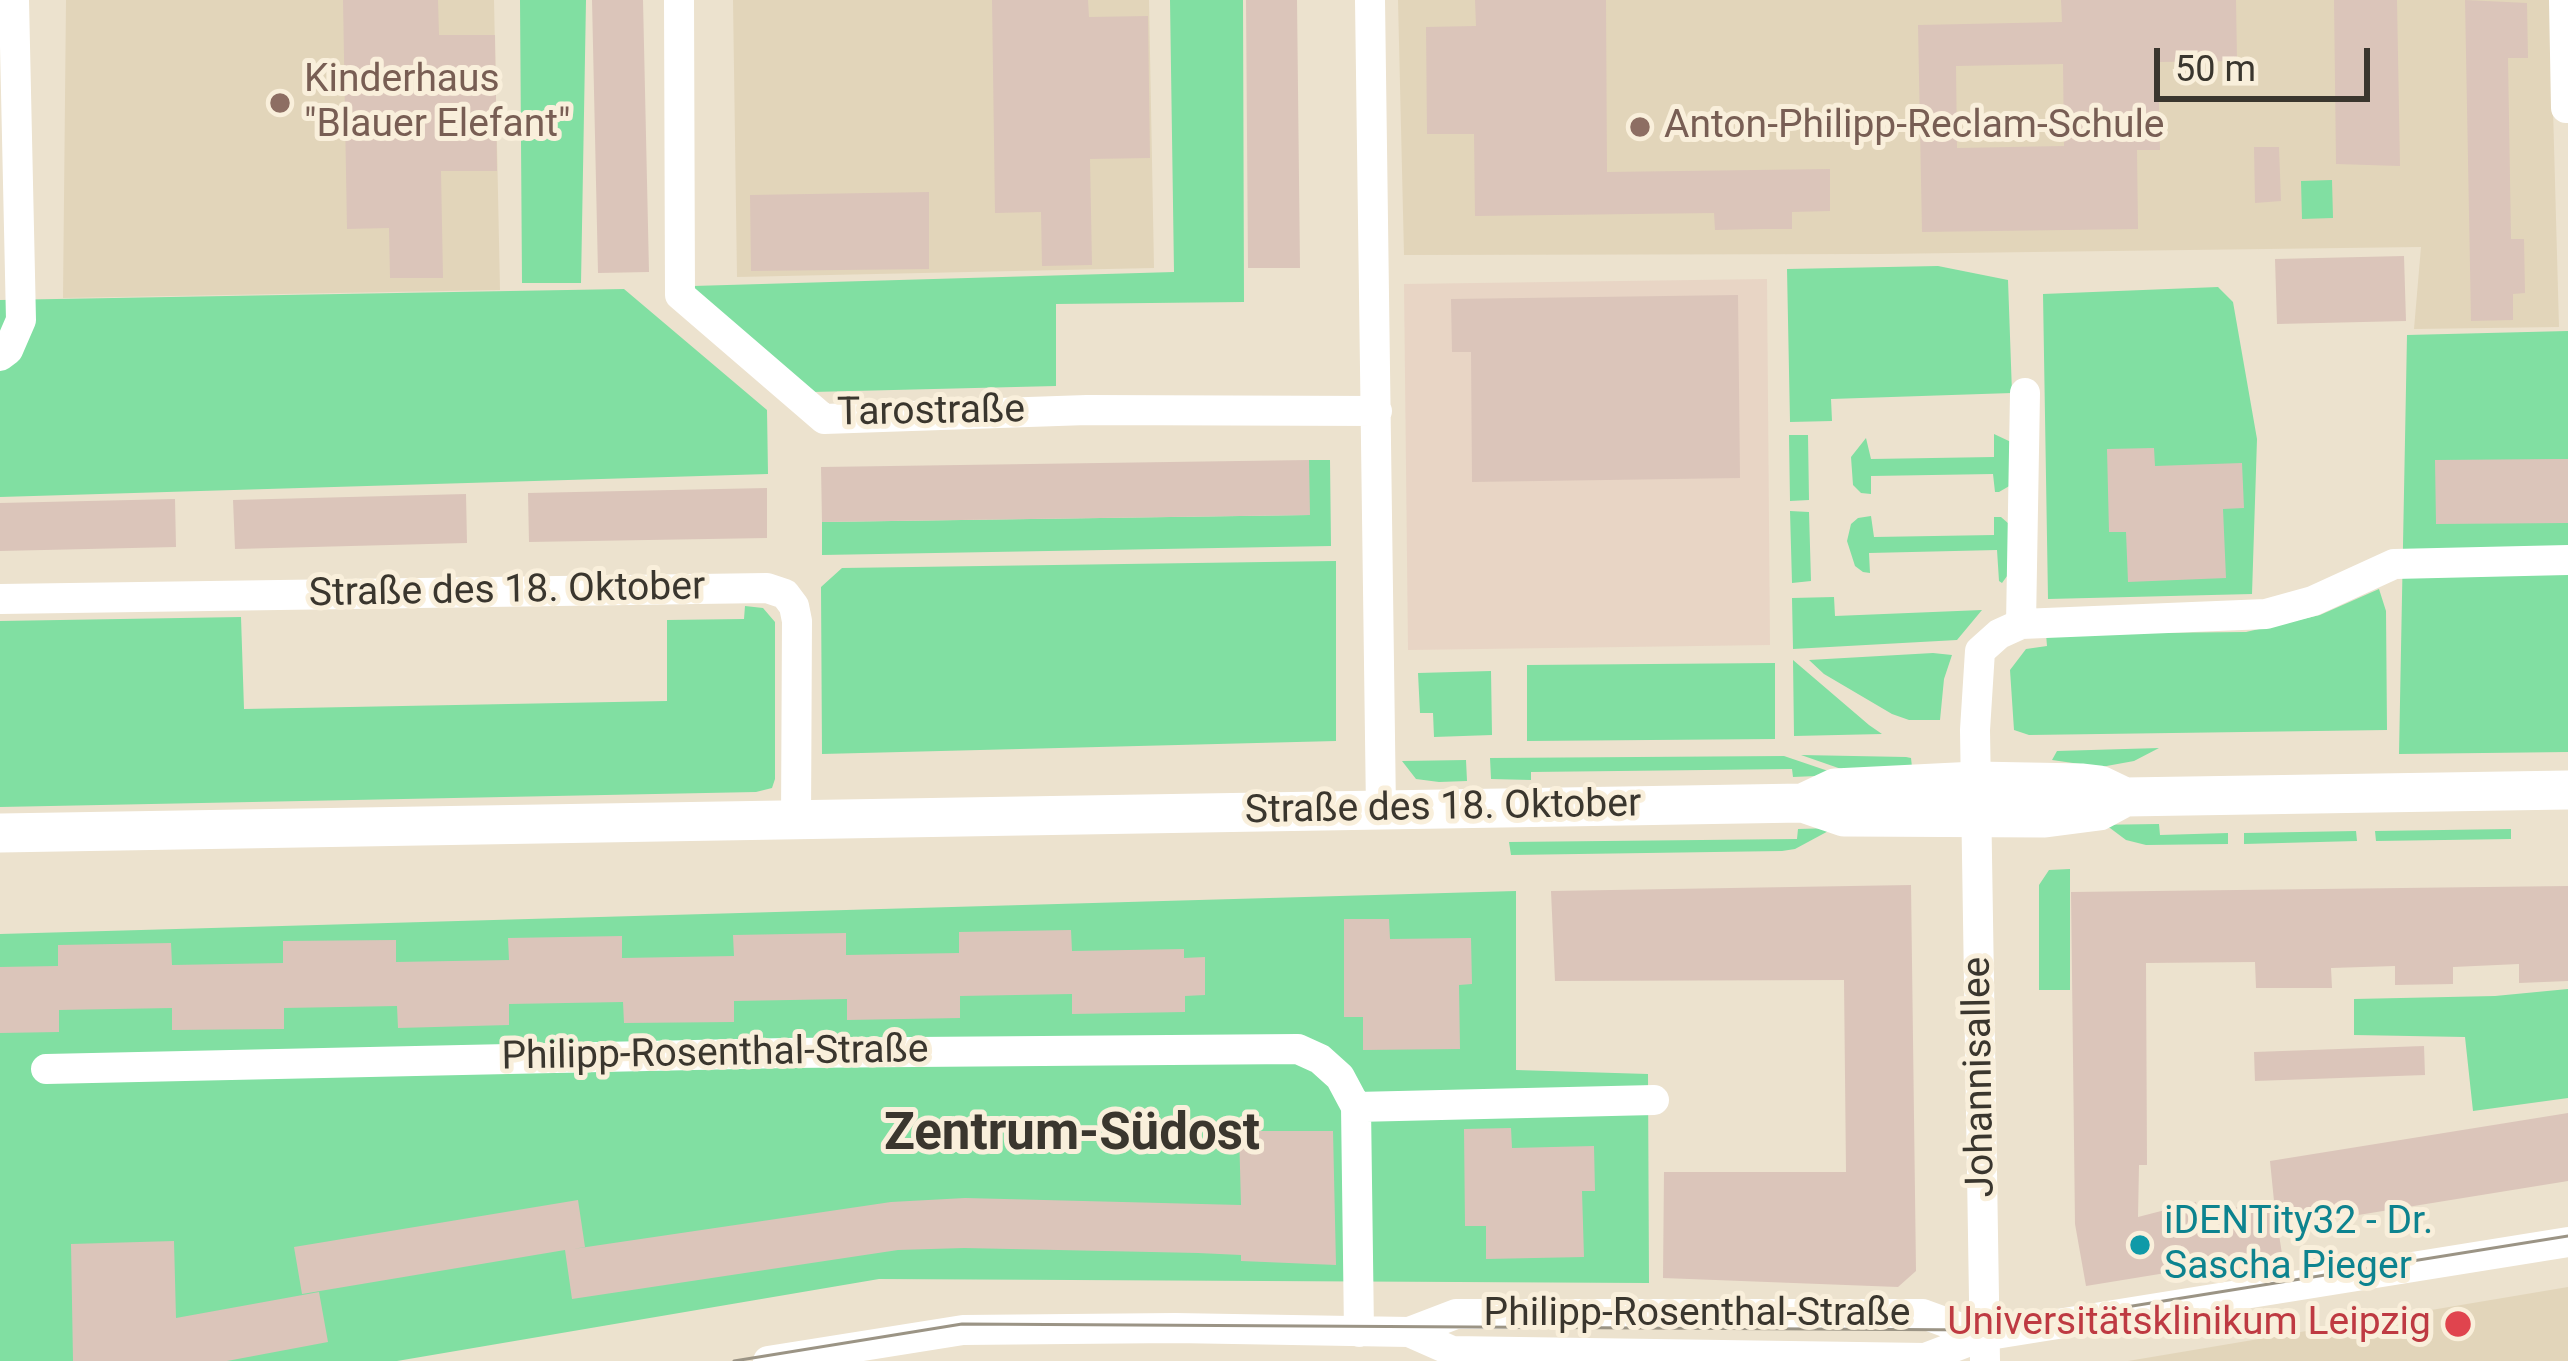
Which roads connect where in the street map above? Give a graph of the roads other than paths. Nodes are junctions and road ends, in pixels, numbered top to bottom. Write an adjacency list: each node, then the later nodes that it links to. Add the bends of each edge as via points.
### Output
1 (14, 0): 6 (street, via 21,320)
2 (679, 0): 8 (street, Tarostraße, via 680,296 824,419)
3 (1370, 0): 8 (street)
4 (2564, 0): 5 (street)
5 (2566, 108)
6 (0, 356)
7 (2025, 393): 11 (street)
8 (1377, 411): 14 (street)
9 (2568, 560): 11 (street, via 2394,564 2266,614)
10 (0, 599): 15 (street, Straße des 18. Oktober, via 767,588 785,594 796,620)
11 (2021, 624): 13 (street, via 1980,651)
12 (2568, 790): 13 (main road, Straße des 18. Oktober, via 2125,797 2073,816)
13 (1977, 799): 14 (main road, Straße des 18. Oktober, via 1844,817 1803,802); 23 (street, Johannisallee)
14 (1381, 810): 15 (main road, Straße des 18. Oktober)
15 (796, 819): 16 (main road, Straße des 18. Oktober)
16 (0, 833)
17 (46, 1069): 19 (street, Philipp-Rosenthal-Straße, via 1298,1049 1340,1077)
18 (1654, 1100): 19 (street)
19 (1356, 1107): 21 (street)
20 (2568, 1242): 23 (street, Philipp-Rosenthal-Straße)
21 (1358, 1332): 22 (street, Philipp-Rosenthal-Straße); 24 (street, Philipp-Rosenthal-Straße, via 963,1330)
22 (1409, 1332): 23 (street, Philipp-Rosenthal-Straße, via 1452,1352 1925,1358); 23 (street, Philipp-Rosenthal-Straße, via 1456,1314 1923,1314)
23 (1984, 1349)
24 (768, 1361)

